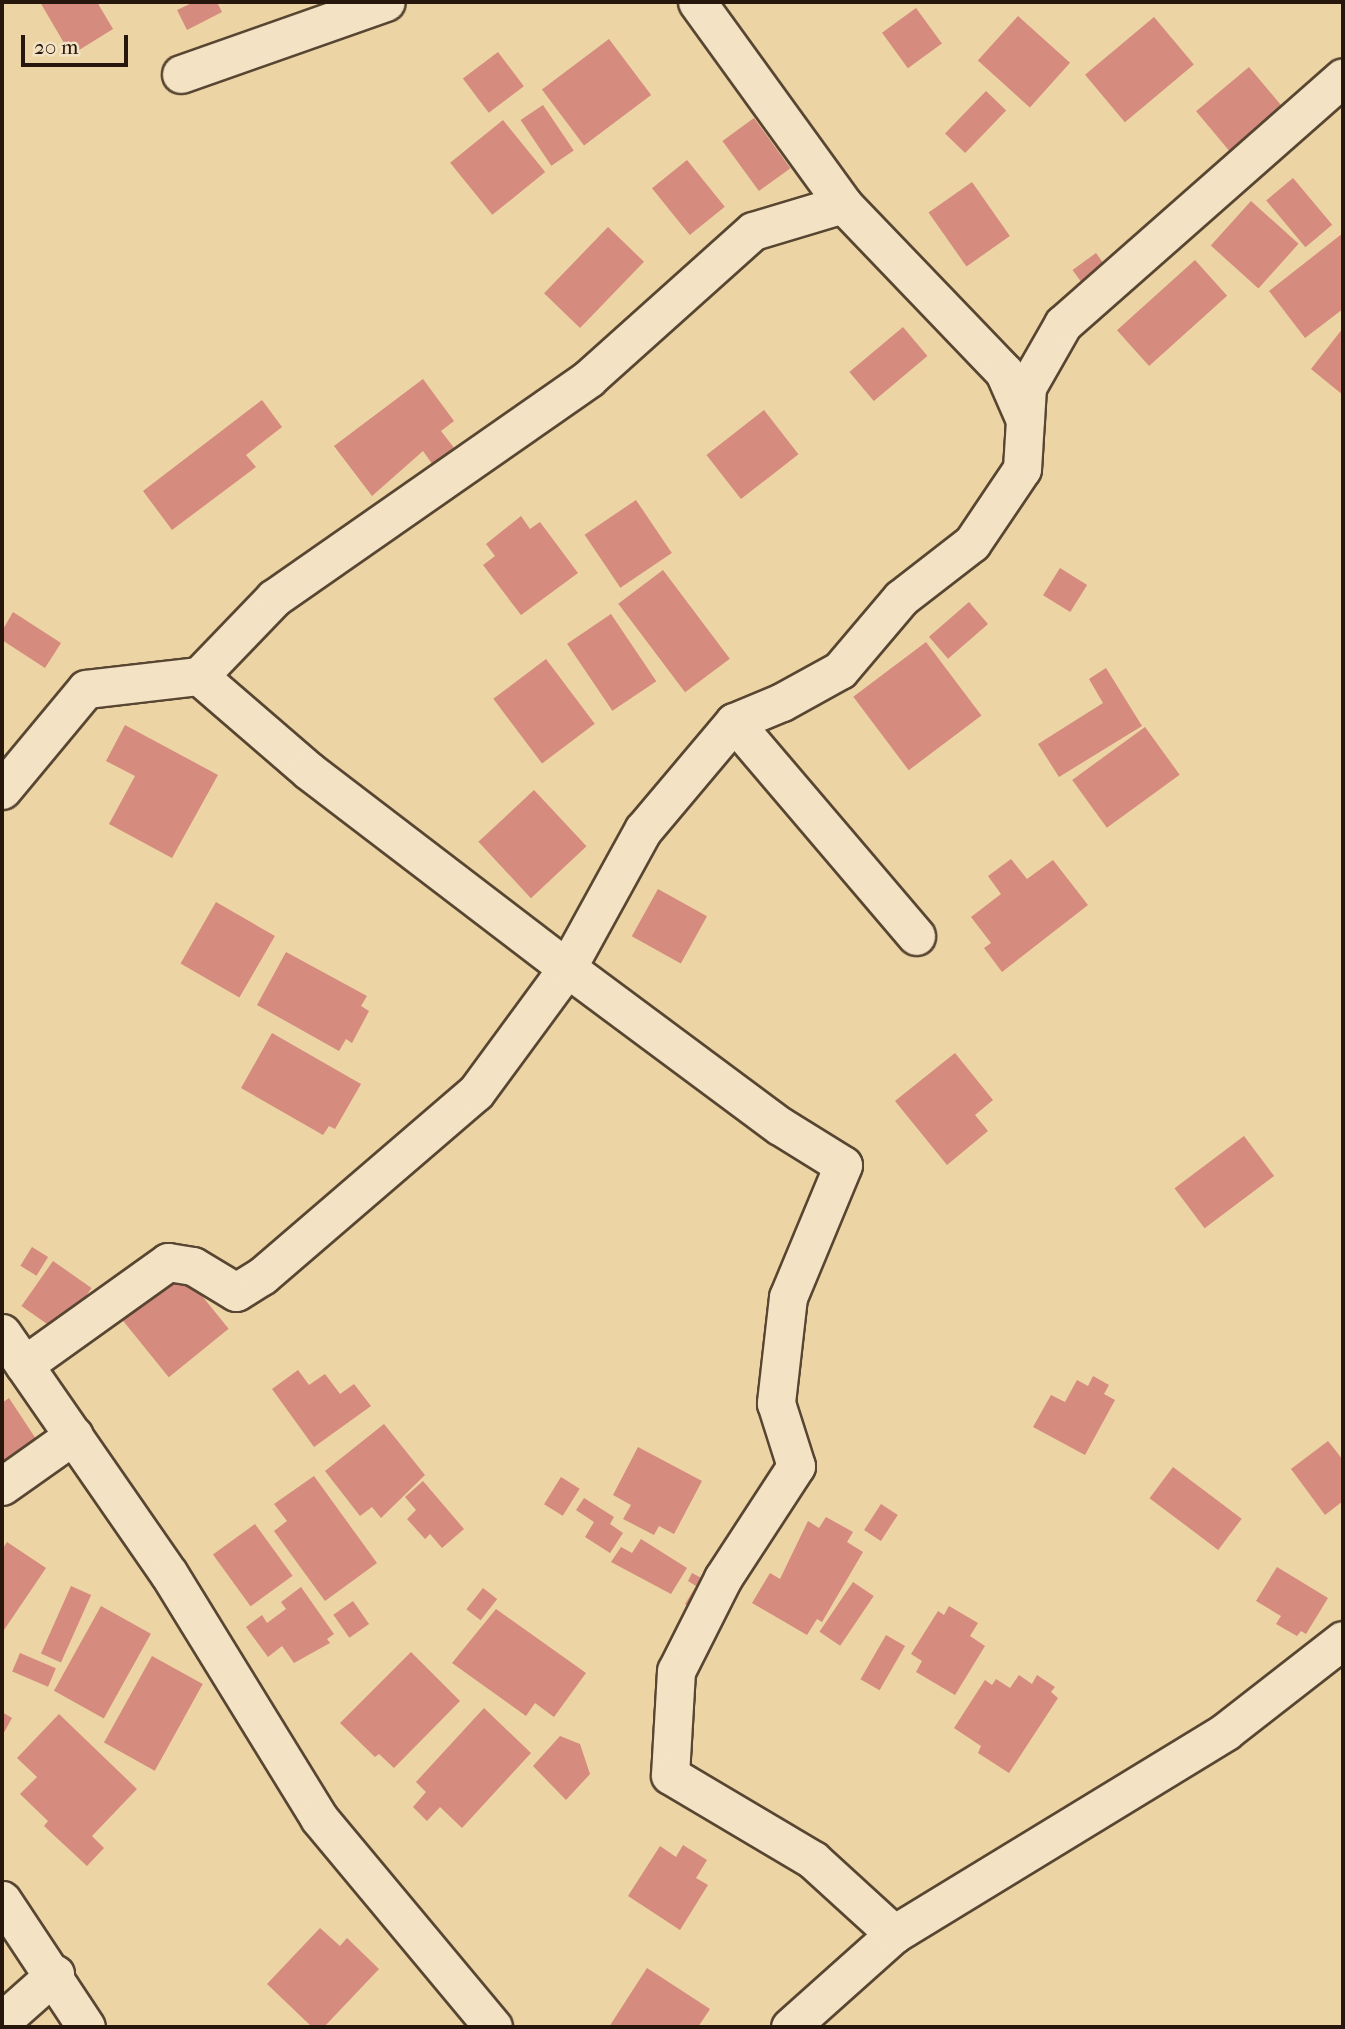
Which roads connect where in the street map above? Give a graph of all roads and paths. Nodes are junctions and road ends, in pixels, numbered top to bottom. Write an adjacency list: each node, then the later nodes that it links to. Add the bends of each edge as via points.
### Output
1 (386, 2): 3 (street)
2 (697, 2): 5 (street)
3 (181, 74)
4 (1343, 77): 6 (street, via 1063,324 1027,387)
5 (843, 204): 6 (street, via 1004,372); 7 (street, via 754,231 589,378 274,598)
6 (1025, 421): 8 (street, via 1022,469 972,542 901,598 839,670)
7 (199, 676): 9 (street, via 86,689); 11 (street, via 309,771)
8 (734, 722): 10 (street); 11 (street, via 643,830)
9 (2, 790)
10 (915, 936)
11 (567, 968): 13 (street, via 476,1092 262,1276 236,1292 193,1266 169,1262); 18 (street, via 780,1126 844,1164 788,1297 776,1403 796,1466 723,1578 676,1671 670,1776 813,1860)
12 (2, 1333): 13 (street)
13 (24, 1365): 14 (street)
14 (74, 1435): 15 (street); 23 (street, via 169,1574 319,1818)
15 (2, 1486)
16 (1343, 1640): 18 (street, via 1226,1731)
17 (2, 1900): 19 (street)
18 (894, 1934): 24 (street)
19 (55, 1974): 20 (street); 21 (street); 22 (street)
20 (2, 1997)
21 (2, 2021)
22 (86, 2027)
23 (493, 2027)
24 (790, 2027)

